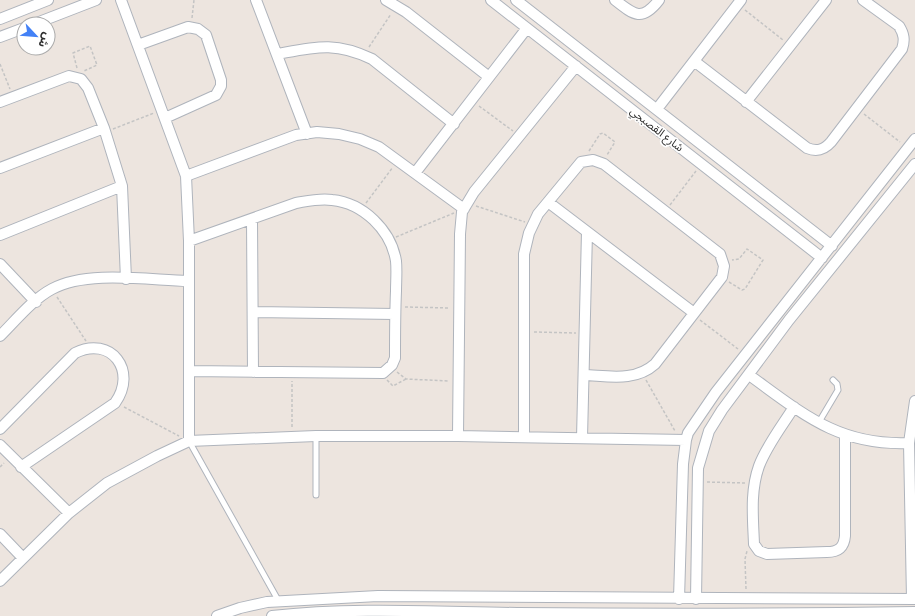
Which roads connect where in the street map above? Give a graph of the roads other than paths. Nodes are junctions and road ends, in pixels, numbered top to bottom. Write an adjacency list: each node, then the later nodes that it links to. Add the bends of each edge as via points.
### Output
1 (48, 0): 15 (street)
2 (52, 0): 14 (street)
3 (96, 0): 14 (street)
4 (121, 0): 19 (street)
5 (386, 0): 23 (street, via 397,5)
6 (491, 0): 16 (street, شارع القصبجي)
7 (516, 0): 24 (street, شارع القصبجي)
8 (615, 0): 9 (street, via 630,12 641,15 652,10)
9 (659, 0)
10 (826, 0): 27 (street)
11 (863, 0): 27 (street, via 899,26 904,43 828,146 812,150 802,145)
12 (259, 1): 20 (street)
13 (740, 2): 21 (street)
14 (58, 15)
15 (0, 19)
16 (527, 28): 22 (street, شارع القصبجي); 23 (street)
17 (16, 31): 18 (street)
18 (0, 37)
19 (138, 45): 29 (street); 29 (street, via 188,27 198,29 206,35 222,80 221,86 216,95)
20 (277, 54): 30 (street, via 321,46 350,50 363,55 372,59); 32 (street)
21 (694, 61): 27 (street); 28 (street)
22 (576, 66): 25 (street, شارع القصبجي); 40 (street)
23 (489, 78): 30 (street)
24 (628, 87): 25 (street); 28 (street, شارع القصبجي)
25 (619, 99): 45 (street, شارع القصبجي)
26 (0, 102): 31 (street, via 64,78 75,77 88,88)
27 (746, 102)
28 (657, 109): 42 (street, شارع القصبجي)
29 (163, 114): 37 (street)
30 (454, 124): 36 (street)
31 (105, 130): 35 (street); 38 (street)
32 (307, 134): 36 (street, via 339,134 360,139 379,147); 37 (street, via 296,135)
33 (915, 139): 47 (street)
34 (915, 164): 57 (street)
35 (0, 168)
36 (415, 174): 40 (street)
37 (186, 176): 46 (street)
38 (122, 186): 44 (street); 50 (street)
39 (548, 202): 43 (street); 55 (street, via 581,162 593,160 601,163 665,211 720,254 723,260 722,277); 71 (street, via 529,233 524,254)
40 (465, 206): 69 (street, via 460,223)
41 (252, 220): 46 (street); 53 (street, via 314,199 333,200 360,210 380,227 389,240 396,261); 54 (street)
42 (809, 228): 45 (street); 47 (street, شارع القصبجي)
43 (587, 232): 55 (street); 61 (street)
44 (0, 235)
45 (801, 240): 48 (street, شارع القصبجي)
46 (189, 241): 51 (street)
47 (832, 246): 48 (street)
48 (822, 258): 56 (street)
49 (0, 264): 52 (street)
50 (126, 279): 51 (street); 52 (street, via 94,278 72,281 52,289)
51 (188, 281): 59 (street)
52 (36, 302): 58 (street)
53 (396, 310): 54 (street); 60 (street, via 394,358 392,365 381,374)
54 (253, 312): 60 (street)
55 (693, 314): 61 (street, via 655,364 642,373 630,376)
56 (775, 317): 57 (street); 73 (street, via 716,392)
57 (789, 320): 62 (street)
58 (0, 336)
59 (189, 370): 60 (street); 74 (street)
60 (253, 372)
61 (584, 375): 72 (street)
62 (749, 375): 65 (street); 84 (street, via 709,431 700,455)
63 (833, 380): 66 (lane, via 838,390)
64 (915, 401): 75 (street)
65 (794, 407): 66 (street); 70 (street, via 759,466 755,483 754,544 759,551 767,554 834,552 841,549 846,536)
66 (819, 422): 70 (street)
67 (0, 429): 77 (street, via 75,353 91,347 102,349 120,362 125,383 122,394 115,403)
68 (316, 436): 69 (street); 74 (street); 79 (lane)
69 (458, 436): 71 (street)
70 (845, 436): 75 (street, via 877,443)
71 (524, 437): 72 (street)
72 (582, 438): 73 (street)
73 (683, 440): 83 (street)
74 (189, 441): 80 (street, via 107,483); 91 (lane)
75 (909, 443): 78 (street)
76 (0, 445): 77 (street)
77 (21, 467): 80 (street)
78 (913, 484): 90 (street)
79 (316, 495)
80 (69, 513): 82 (street)
81 (0, 534): 82 (street)
82 (23, 558): 85 (street)
83 (680, 572): 84 (street); 87 (street)
84 (696, 573): 88 (street)
85 (0, 581)
86 (514, 598): 87 (street); 91 (street, via 378,596); 94 (street)
87 (679, 599): 88 (street)
88 (696, 599): 89 (street)
89 (772, 599): 90 (street); 97 (street)
90 (914, 599)
91 (278, 600): 92 (street)
92 (267, 602): 98 (street); 99 (street)
93 (915, 612): 97 (street)
94 (515, 613): 96 (street); 97 (street)
95 (347, 614): 96 (street); 99 (street, via 301,613)
96 (376, 614)
97 (772, 614)
98 (217, 616)
99 (272, 616)

